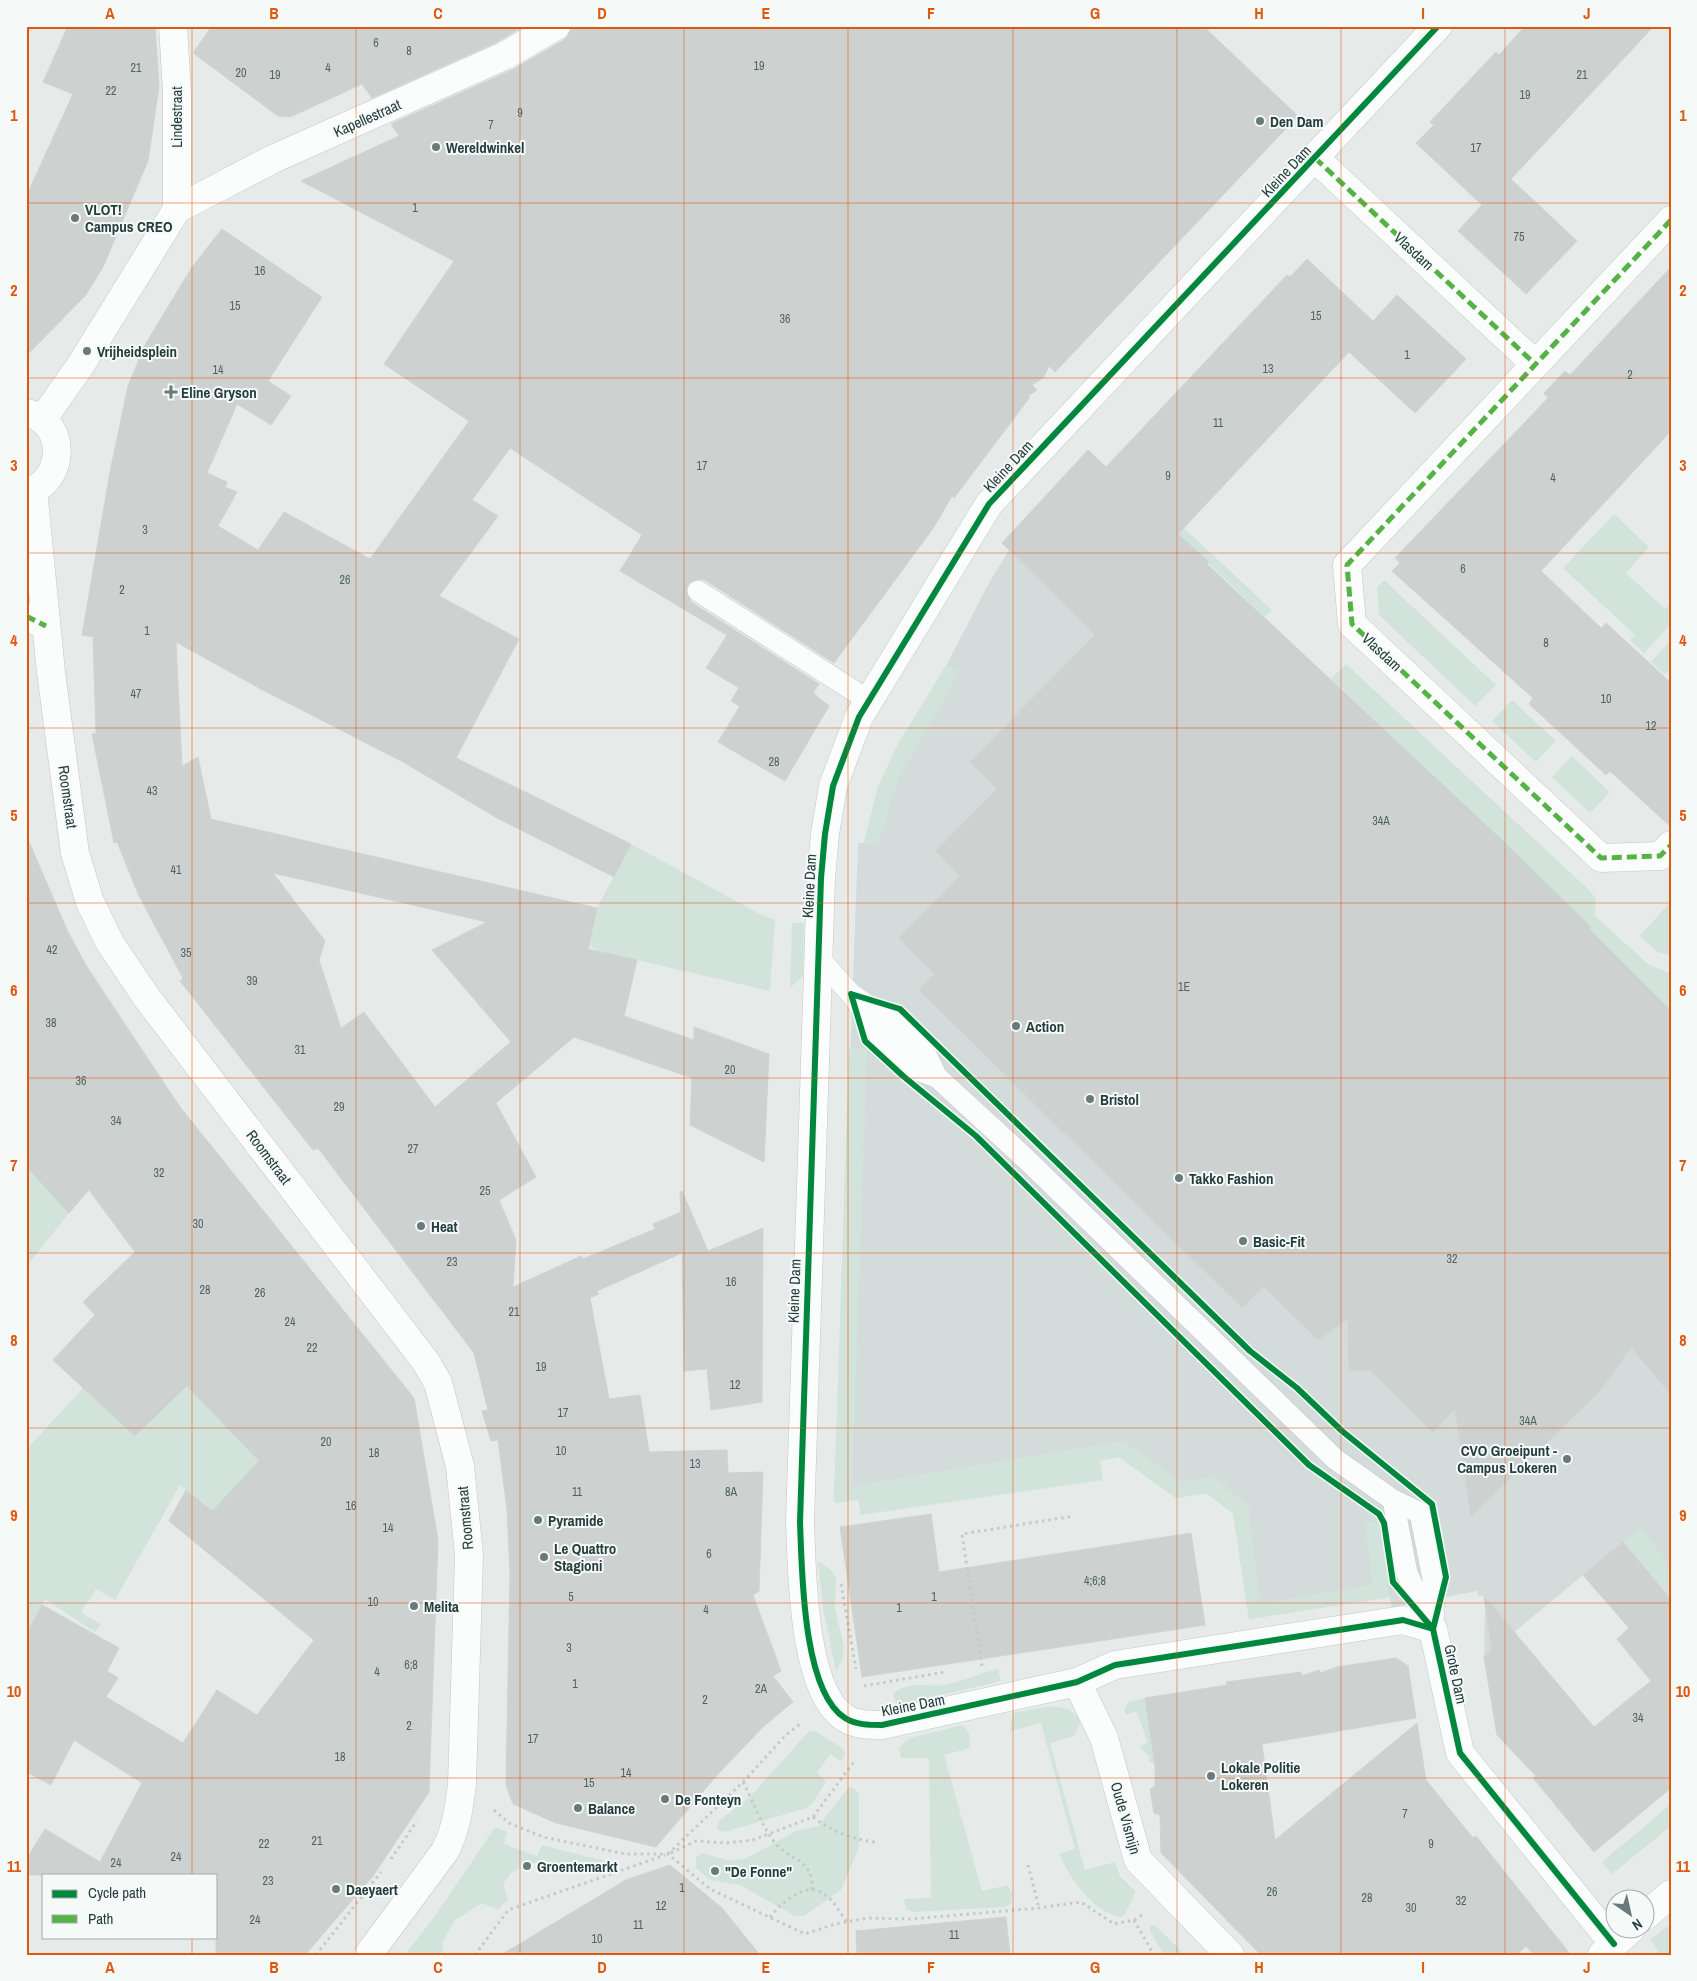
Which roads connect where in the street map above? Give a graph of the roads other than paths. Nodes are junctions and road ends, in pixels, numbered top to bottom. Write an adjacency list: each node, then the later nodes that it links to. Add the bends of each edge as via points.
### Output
1 (173, 26): 5 (street, Lindestraat, via 177,92)
2 (556, 26): 5 (street, Kapellestraat, via 504,56 273,159)
3 (1438, 26): 4 (street, Kleine Dam)
4 (1315, 158): 7 (street, Vlasdam); 12 (street, Kleine Dam, via 989,504)
5 (177, 209): 8 (street, via 80,366)
6 (1671, 220): 7 (street, Vlasdam)
7 (1535, 364): 13 (street, Vlasdam, via 1347,565 1352,624 1601,858 1660,856)
8 (34, 417): 9 (street, via 56,440 56,464 51,475)
9 (29, 491): 11 (street, Roomstraat)
10 (698, 591): 12 (lane)
11 (36, 621): 20 (street, Roomstraat, via 75,853 90,902 110,943 147,998 426,1362 438,1383 460,1466 469,1555 462,1784 455,1826 444,1851)
12 (868, 700): 14 (street, Kleine Dam, via 833,786 825,834)
13 (1671, 845)
14 (818, 957): 15 (lane, via 851,994 884,1042 914,1069 937,1076 1335,1459 1393,1500 1407,1573); 16 (street, Kleine Dam, via 800,1522 803,1596 818,1678 831,1705 846,1718 882,1725)
15 (1433, 1629): 16 (street, Grote Dam, via 1403,1620 1386,1622 1115,1665); 19 (street, Grote Dam, via 1460,1753)
16 (1077, 1682): 21 (street, Oude Vismijn, via 1104,1738 1138,1860)
17 (1671, 1894): 18 (street)
18 (1654, 1908)
19 (1616, 1942)
20 (368, 1955)
21 (1230, 1955)

